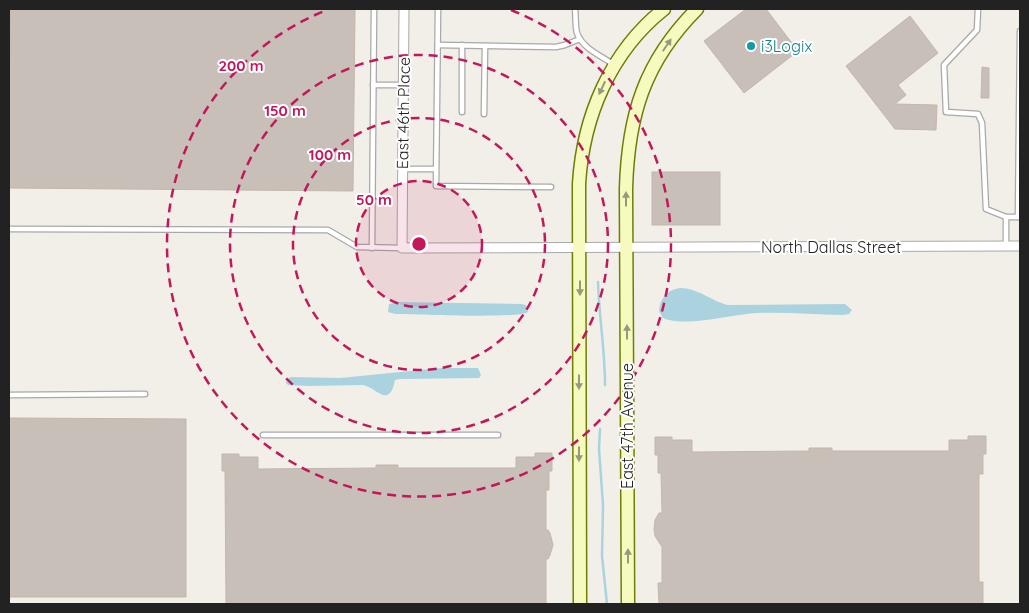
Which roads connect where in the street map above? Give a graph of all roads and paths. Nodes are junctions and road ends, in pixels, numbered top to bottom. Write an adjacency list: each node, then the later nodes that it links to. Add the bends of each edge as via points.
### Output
1 (374, 9): 14 (lane)
2 (404, 9): 15 (street, East 46th Place)
3 (438, 9): 10 (lane)
4 (576, 9): 9 (lane, via 576,32)
5 (664, 9): 13 (main road, via 636,36)
6 (697, 9): 29 (main road, East 47th Avenue, one-way to 6, via 627,162 637,106 658,58)
7 (978, 9): 21 (lane, via 977,30 944,65 946,112 978,114 982,123 986,209)
8 (1020, 31): 22 (lane)
9 (580, 39): 12 (lane, via 556,47); 13 (lane)
10 (438, 45): 11 (lane); 19 (lane)
11 (462, 46): 12 (lane); 16 (lane)
12 (484, 46): 17 (lane)
13 (615, 65): 28 (main road, one-way to 28, via 602,88 584,141 579,179)
14 (373, 85): 15 (lane); 26 (lane)
15 (404, 85): 18 (street, East 46th Place)
16 (462, 112)
17 (484, 114)
18 (403, 169): 19 (lane); 27 (street, East 46th Place)
19 (435, 169): 20 (lane, via 436,186)
20 (551, 187)
21 (1006, 217): 22 (lane); 24 (lane)
22 (1019, 217)
23 (9, 229): 26 (lane, via 328,230 357,247)
24 (1006, 246): 25 (street, North Dallas Street); 29 (street, North Dallas Street)
25 (1020, 246)
26 (372, 248): 27 (lane)
27 (402, 248): 28 (street)
28 (580, 248): 29 (street); 34 (main road, one-way to 34)
29 (627, 248): 35 (main road, East 47th Avenue, one-way to 29)
30 (144, 394): 31 (lane)
31 (9, 395)
32 (263, 435): 33 (lane)
33 (498, 435)
34 (580, 604)
35 (628, 604)

